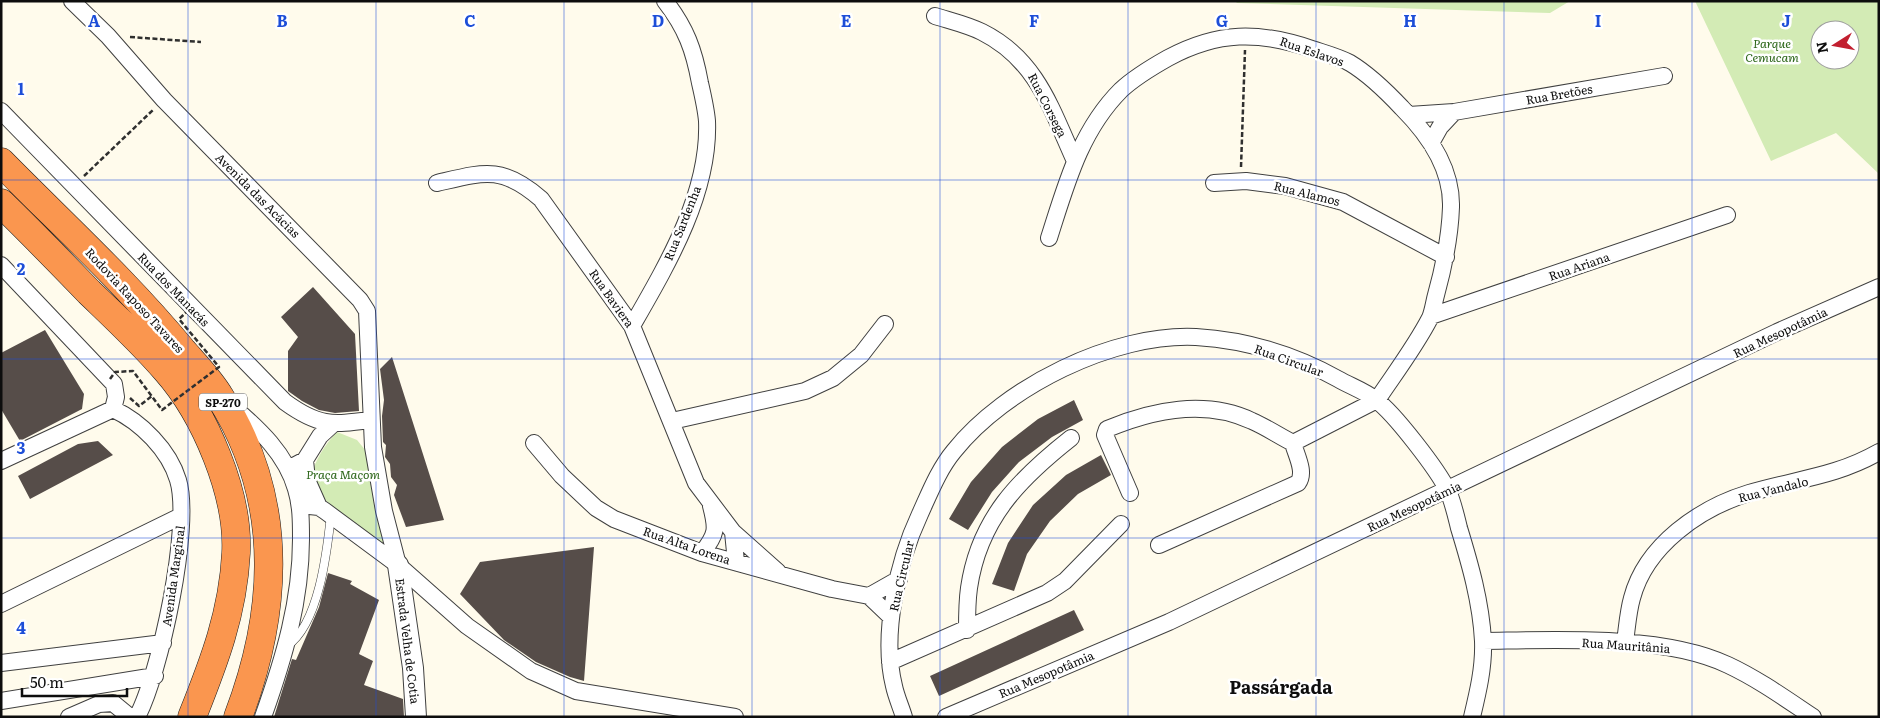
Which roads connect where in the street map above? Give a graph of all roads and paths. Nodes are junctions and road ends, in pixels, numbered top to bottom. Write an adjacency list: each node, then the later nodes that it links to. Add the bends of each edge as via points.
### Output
1 (72, 1): 5 (street, Avenida das Acácias)
2 (665, 1): 28 (street, Rua Sardenha, via 680,21 695,54 707,121 703,166 674,247)
3 (935, 16): 13 (street, Rua Corsega, via 983,32 1027,66 1038,81)
4 (1246, 35): 11 (street, Rua Eslavos, via 1294,43 1348,62 1376,81); 13 (street, Rua Eslavos, via 1216,38 1188,47 1153,66 1122,89); 15 (path)
5 (108, 36): 6 (path); 8 (street, Avenida das Acácias)
6 (201, 42)
7 (1664, 76): 10 (street, Rua Bretões)
8 (164, 100): 18 (path); 34 (street, Avenida das Acácias, via 360,300 367,311)
9 (1, 110): 18 (street, Rua dos Manacás)
10 (1454, 112): 11 (street, Rua Bretões); 12 (street)
11 (1409, 115): 12 (street, Rua Eslavos)
12 (1431, 143): 22 (street, Rua Eslavos, via 1448,182)
13 (1074, 159): 21 (street, Rua Eslavos)
14 (1, 162): 31 (highway, Rodovia Raposo Tavares / SP-270, via 162,326)
15 (1241, 181): 17 (street, Rua Alamos); 22 (street, Rua Alamos, via 1284,186 1344,202)
16 (437, 183): 28 (street, Rua Baviera, via 478,173 506,175 525,185 541,199)
17 (1214, 183)
18 (74, 186): 25 (street, Rua dos Manacás)
19 (1, 203): 73 (highway, Rodovia Raposo Tavares / SP-270, via 165,369 206,431 223,473 232,510 236,552 231,601 220,648)
20 (1727, 215): 26 (street, Rua Ariana)
21 (1049, 238)
22 (1446, 257): 26 (street, Rua Eslavos)
23 (1, 265): 29 (street)
24 (1879, 287): 44 (street, Rua Mesopotâmia, via 1777,332)
25 (192, 308): 30 (path, bridge, via 179,318 219,367 162,410); 36 (street, Rua dos Manacás, via 285,402 300,413)
26 (1431, 316): 32 (street, Rua Eslavos)
27 (886, 324): 35 (street, via 861,355 832,378 806,391)
28 (632, 326): 35 (street, Rua Baviera)
29 (112, 381): 30 (path, via 139,406); 30 (path, bridge, via 115,372 133,371); 33 (street, via 116,397)
30 (152, 396)
31 (220, 397): 43 (street, via 260,429); 74 (highway, Rodovia Raposo Tavares / SP-270, via 249,454 263,503 269,548 270,588 262,633)
32 (1377, 400): 39 (street); 44 (street, Rua Circular, via 1409,435); 57 (street, Rua Circular, via 1322,370 1276,352 1233,342 1194,337 1162,339 1093,356 1022,390 986,416 953,452 934,483 910,536)
33 (113, 409): 42 (street); 49 (street, Avenida Marginal, via 128,416 162,450 178,480)
34 (370, 420): 36 (street, Rua dos Manacás); 55 (street, Avenida das Acácias, via 384,511)
35 (672, 421): 46 (street, Rua Baviera, via 696,483)
36 (333, 424): 41 (street, via 320,436)
37 (1071, 438): 61 (street, via 1033,468 1004,500 985,531 968,589)
38 (534, 443): 53 (street, Rua Alta Lorena, via 562,476 596,508 614,519)
39 (1292, 443): 45 (street, via 1251,420 1213,410 1164,411 1126,421 1107,429 1105,435); 52 (street, via 1302,478 1298,484)
40 (1879, 452): 63 (street, Rua Vandalo, via 1834,473 1724,502 1699,516 1669,539 1646,566 1632,597)
41 (305, 460): 43 (street); 48 (street, via 310,489)
42 (1, 461)
43 (288, 469): 47 (street)
44 (1448, 491): 62 (street, Rua Circular, via 1476,585); 79 (street, Rua Mesopotâmia, via 1169,622)
45 (1130, 493)
46 (710, 502): 51 (street, Rua Baviera); 53 (street, via 715,533)
47 (300, 505): 48 (street); 65 (street, via 298,590)
48 (325, 511): 55 (street); 65 (lane, via 324,570 302,633)
49 (182, 516): 59 (street); 64 (street, Avenida Marginal)
50 (1121, 524): 61 (street, via 1065,581 1047,593)
51 (732, 532): 54 (street, Rua Baviera); 56 (street, Rua Baviera)
52 (1159, 545)
53 (702, 553): 54 (street, Rua Alta Lorena)
54 (736, 562): 56 (street, Rua Alta Lorena)
55 (398, 565): 76 (street, Estrada Velha de Cotia, via 413,668); 77 (street, via 467,626 531,671 576,691)
56 (781, 576): 58 (street, Rua Alta Lorena)
57 (899, 578): 58 (street); 60 (street, Rua Circular)
58 (869, 596): 60 (street)
59 (1, 604)
60 (891, 616): 66 (street, Rua Circular)
61 (967, 630): 66 (street)
62 (1483, 641): 63 (street, Rua Mauritânia); 80 (street, Rua Circular, via 1481,682)
63 (1625, 642): 81 (street, Rua Mauritânia, via 1676,648 1728,665)
64 (163, 643): 67 (street); 68 (street, Avenida Marginal)
65 (287, 646): 75 (street)
66 (890, 662): 78 (street, Rua Circular)
67 (1, 663)
68 (154, 676): 69 (street); 72 (street, Avenida Marginal)
69 (1, 701)
70 (69, 717): 71 (street, via 99,704 113,703)
71 (130, 717)
72 (137, 717)
73 (192, 717)
74 (238, 717)
75 (263, 717)
76 (416, 717)
77 (735, 717)
78 (904, 717)
79 (946, 717)
80 (1472, 717)
81 (1813, 717)

